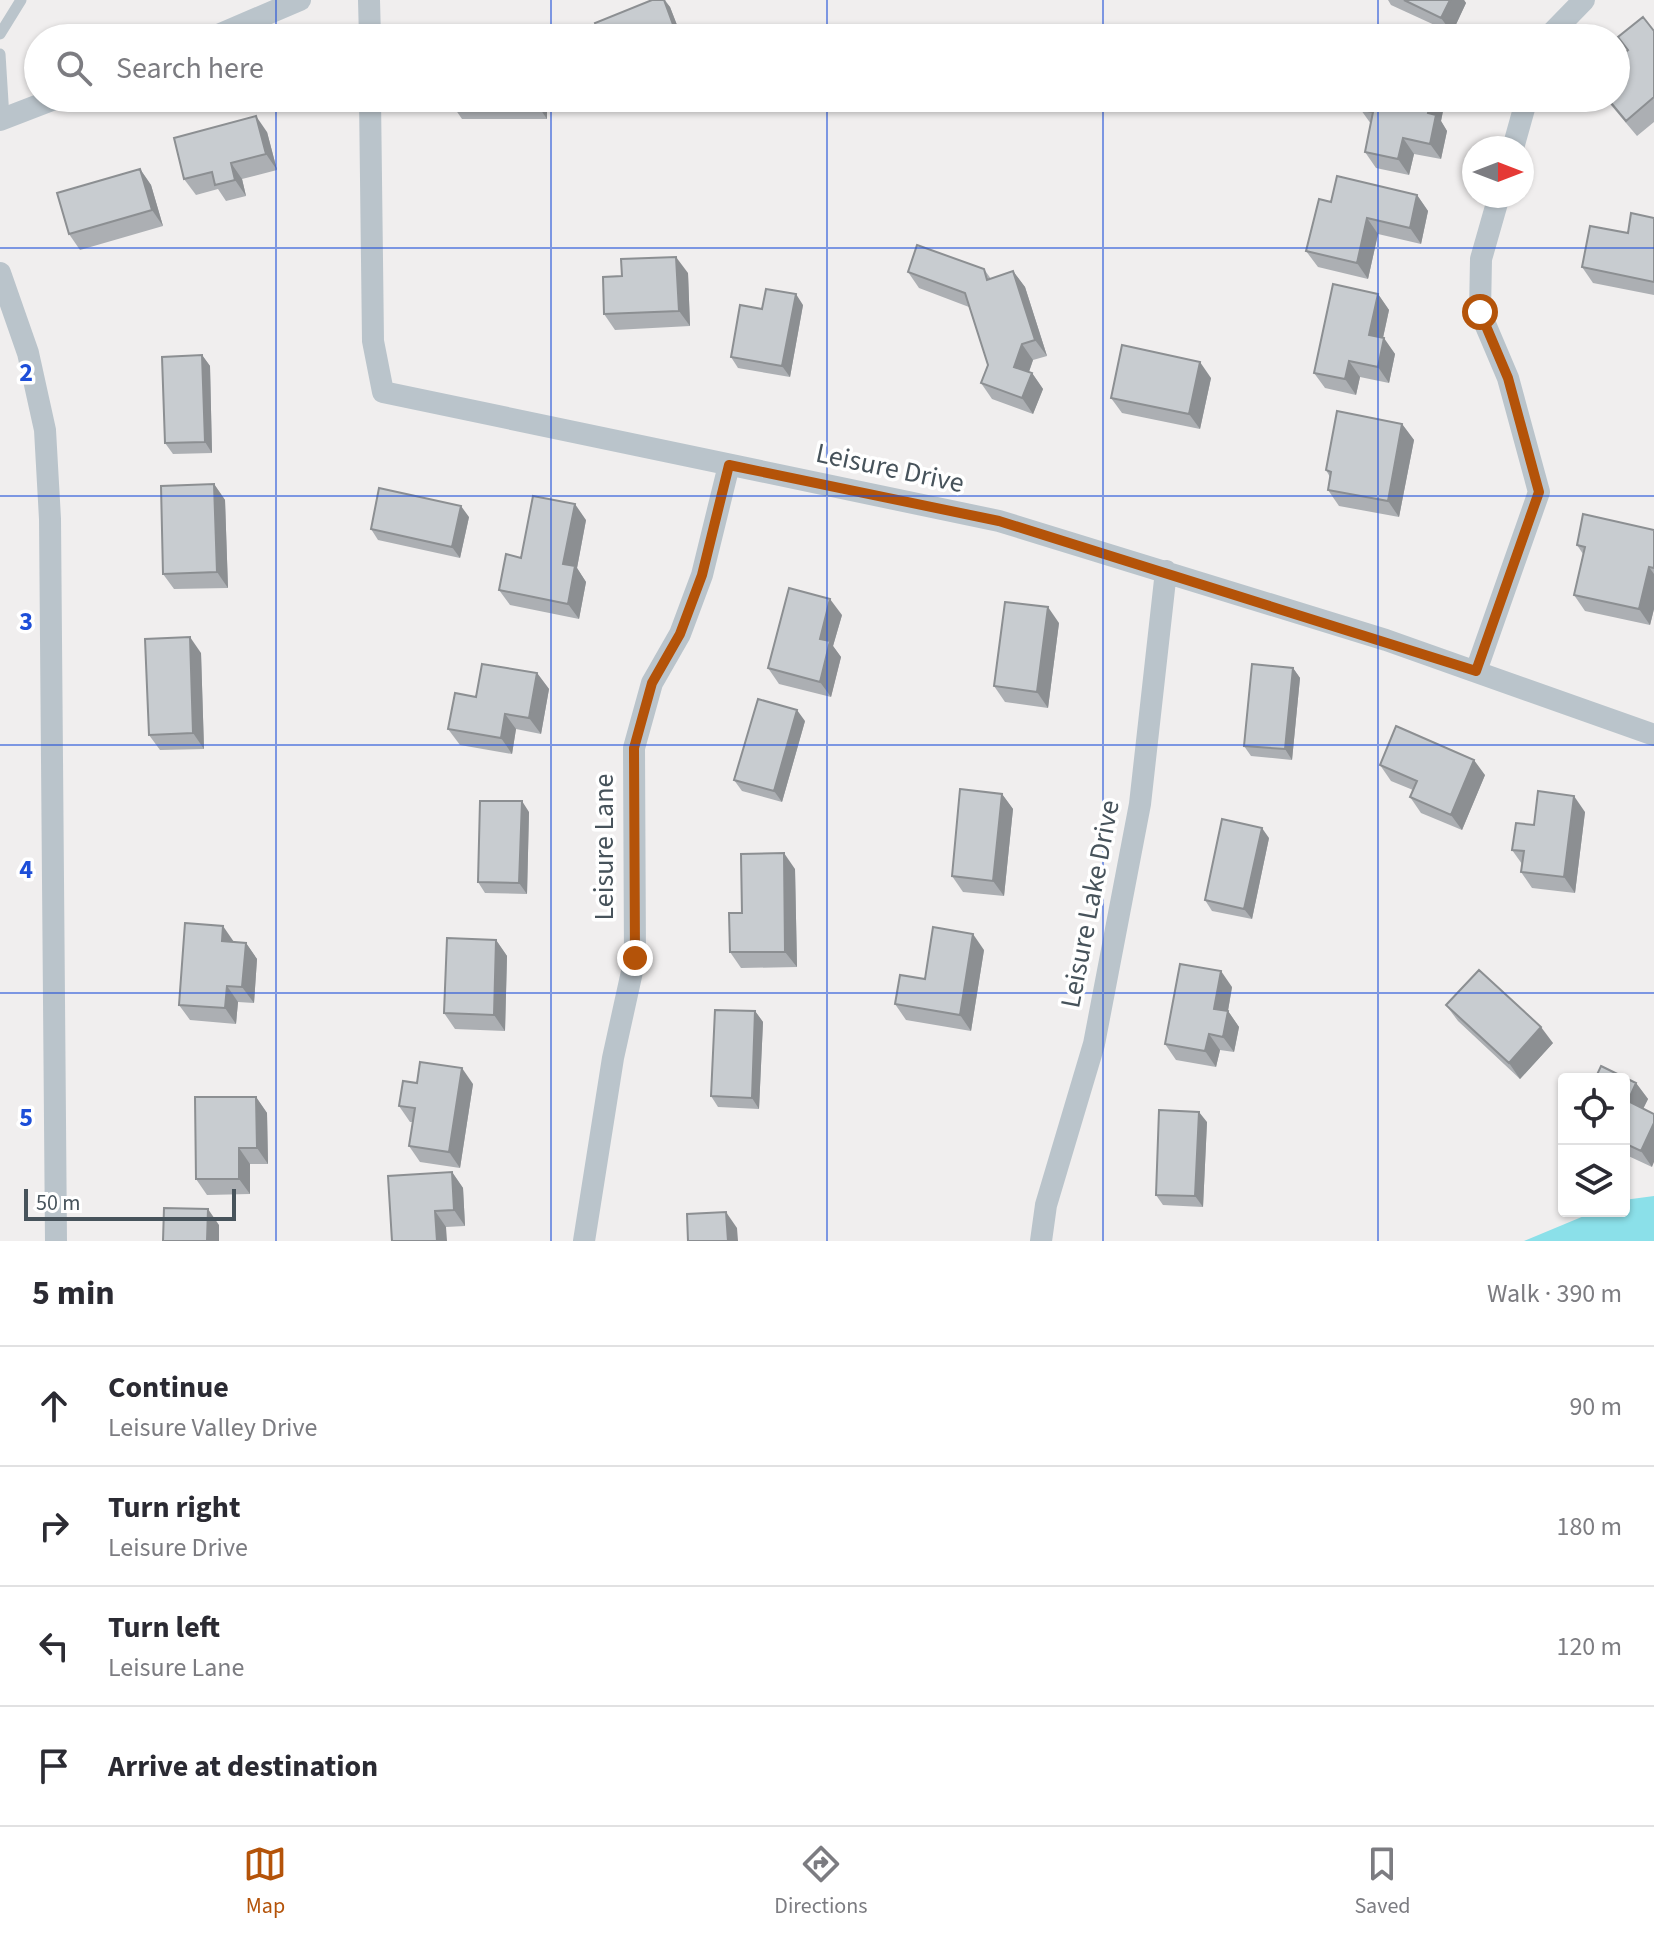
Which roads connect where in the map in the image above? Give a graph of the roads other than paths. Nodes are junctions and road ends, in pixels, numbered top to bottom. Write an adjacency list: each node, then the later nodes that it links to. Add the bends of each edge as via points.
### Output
1 (21, 0): 8 (lane)
2 (300, 0): 5 (street)
3 (369, 0): 6 (street)
4 (1584, 0): 7 (street)
5 (244, 24)
6 (370, 24)
7 (1561, 24)
8 (0, 34)
9 (0, 54): 13 (lane)
10 (24, 111): 13 (street)
11 (370, 112): 17 (street, Leisure Drive, via 373,341 383,392)
12 (1523, 112): 14 (street)
13 (2, 119)
14 (1516, 136)
15 (1496, 208): 19 (street, via 1481,259 1480,312 1508,378 1539,492)
16 (0, 273): 21 (street, via 28,353 45,430)
17 (729, 465): 18 (street, Leisure Drive, via 999,521); 22 (street, Leisure Lane, via 702,575 680,634 652,683 634,748 635,958)
18 (1166, 571): 19 (street, Leisure Drive); 23 (street, Leisure Lake Drive, via 1134,834 1094,1044 1046,1205)
19 (1476, 671): 20 (street, Leisure Drive)
20 (1654, 735)
21 (56, 1241)
22 (584, 1241)
23 (1041, 1241)

